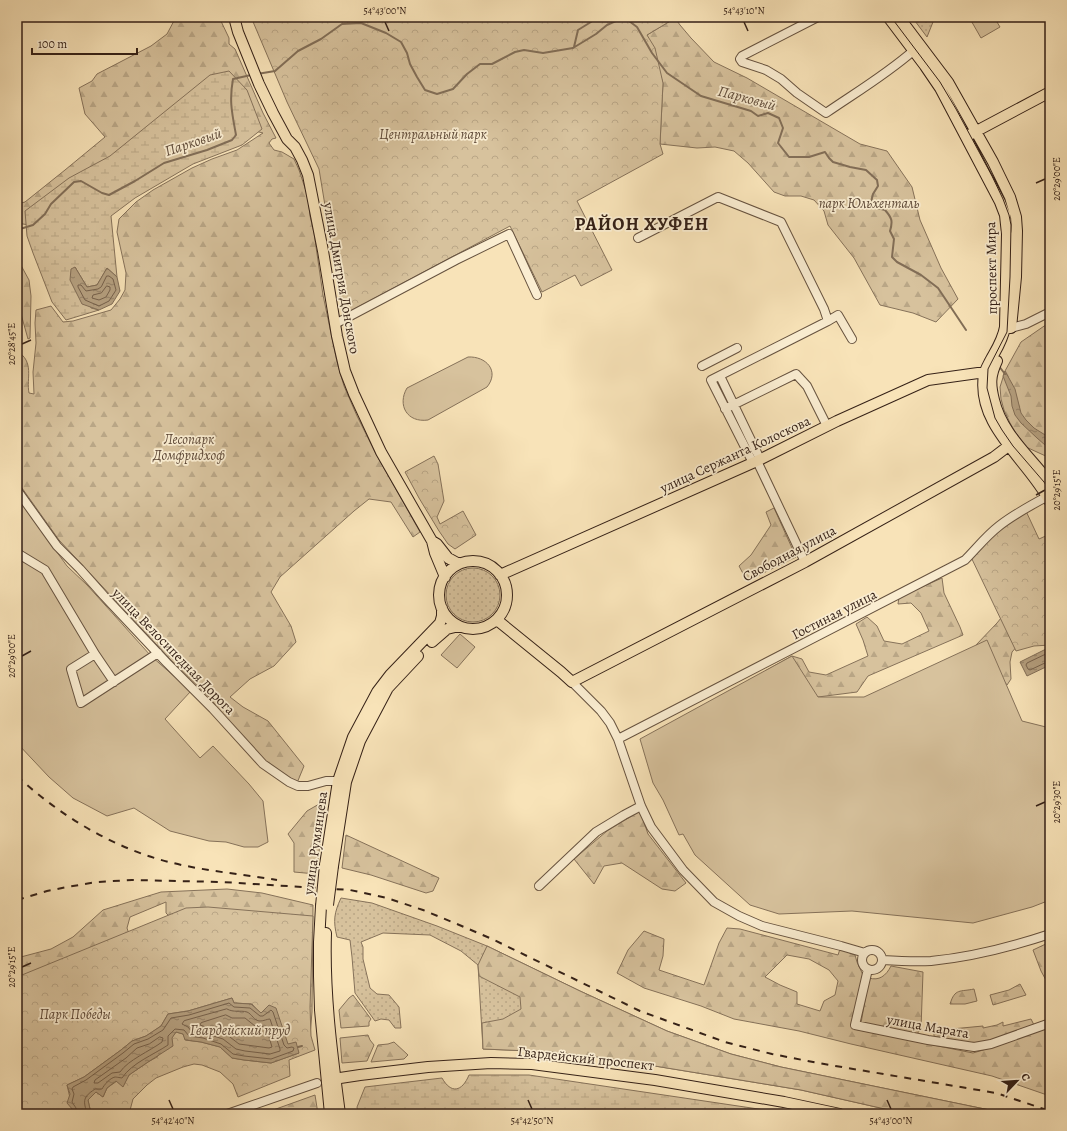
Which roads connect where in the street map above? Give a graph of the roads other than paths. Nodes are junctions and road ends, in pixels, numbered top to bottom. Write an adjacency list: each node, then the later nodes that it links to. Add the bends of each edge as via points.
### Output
1 (234, 17): 13 (main road, улица Дмитрия Донского, via 259,84 308,175)
2 (818, 17): 5 (street, via 740,59 781,79 797,94 826,113)
3 (888, 17): 5 (main road, проспект Мира)
4 (899, 17): 7 (main road, проспект Мира, via 948,82)
5 (914, 51): 8 (main road, проспект Мира, via 940,88)
6 (1050, 92): 7 (main road)
7 (976, 131): 8 (main road); 14 (main road, проспект Мира, via 1005,185 1016,218 1017,253)
8 (965, 137): 14 (main road, проспект Мира, via 1005,215 1008,247 1005,327)
9 (638, 238): 12 (street, via 718,197 781,222)
10 (537, 295): 13 (street, via 509,234)
11 (1050, 312): 14 (street)
12 (828, 320): 15 (street, via 838,315); 19 (street)
13 (335, 324): 29 (main road, улица Дмитрия Донского, via 345,371 358,406)
14 (1008, 334): 18 (main road, проспект Мира)
15 (852, 339)
16 (737, 348): 17 (street)
17 (702, 366)
18 (988, 370): 22 (main road, улица Сержанта Колоскова, via 928,380); 23 (main road, проспект Мира, via 983,392 985,402 991,418)
19 (720, 376): 20 (street); 21 (street, via 711,380)
20 (734, 404): 21 (street); 22 (street, via 796,374 807,386); 24 (street)
21 (725, 409): 24 (street)
22 (827, 426): 24 (main road, улица Сержанта Колоскова)
23 (1012, 444): 25 (main road, проспект Мира); 27 (main road, проспект Мира); 31 (main road, Свободная улица, via 994,457)
24 (757, 461): 31 (street); 33 (main road, улица Сержанта Колоскова)
25 (1050, 483)
26 (17, 490): 28 (street, улица Велосипедная Дорога)
27 (1049, 498): 42 (street, Гостиная улица, via 1000,525 965,560)
28 (20, 500): 38 (street, улица Велосипедная Дорога, via 57,546)
29 (432, 541): 32 (main road, улица Дмитрия Донского, via 448,558); 34 (main road, улица Дмитрия Донского)
30 (17, 554): 39 (street, via 45,570)
31 (805, 562): 41 (main road, Свободная улица)
32 (459, 564): 33 (main road, via 481,562); 34 (main road)
33 (500, 574): 36 (main road, via 506,586 507,598 504,610)
34 (445, 577): 35 (main road, via 440,592)
35 (442, 608): 37 (main road, via 449,619); 43 (main road, улица Румянцева, via 440,623 377,692 353,737)
36 (497, 620): 37 (main road, via 486,627 473,629); 41 (main road)
37 (460, 626): 45 (main road, улица Румянцева, via 447,629 440,634 385,693 360,741 346,782)
38 (158, 653): 40 (street); 43 (street, улица Велосипедная Дорога, via 213,708 263,764 298,786)
39 (95, 654): 40 (street); 40 (street, via 71,668 81,703)
40 (114, 682)
41 (572, 682): 42 (street, via 601,711)
42 (618, 739): 44 (street)
43 (338, 781): 45 (main road, улица Румянцева)
44 (641, 806): 46 (street, via 596,832); 48 (street, via 651,827 683,870 714,902 762,926)
45 (329, 865): 52 (main road, улица Румянцева, bridge, via 324,906)
46 (539, 886)
47 (1050, 934): 49 (street, via 985,953 930,961)
48 (865, 953): 49 (street, via 874,951); 50 (street, via 862,962)
49 (882, 960): 50 (street, via 880,966 874,970)
50 (868, 969): 51 (street, улица Марата, via 856,1026 974,1048)
51 (1050, 1023)
52 (326, 1080): 53 (street, Гвардейский проспект); 54 (main road, улица Румянцева); 55 (main road, улица Румянцева); 56 (main road, Гвардейский проспект, via 428,1067 491,1063 532,1064 656,1080)
53 (227, 1114)
54 (330, 1114)
55 (340, 1114)
56 (840, 1114)

